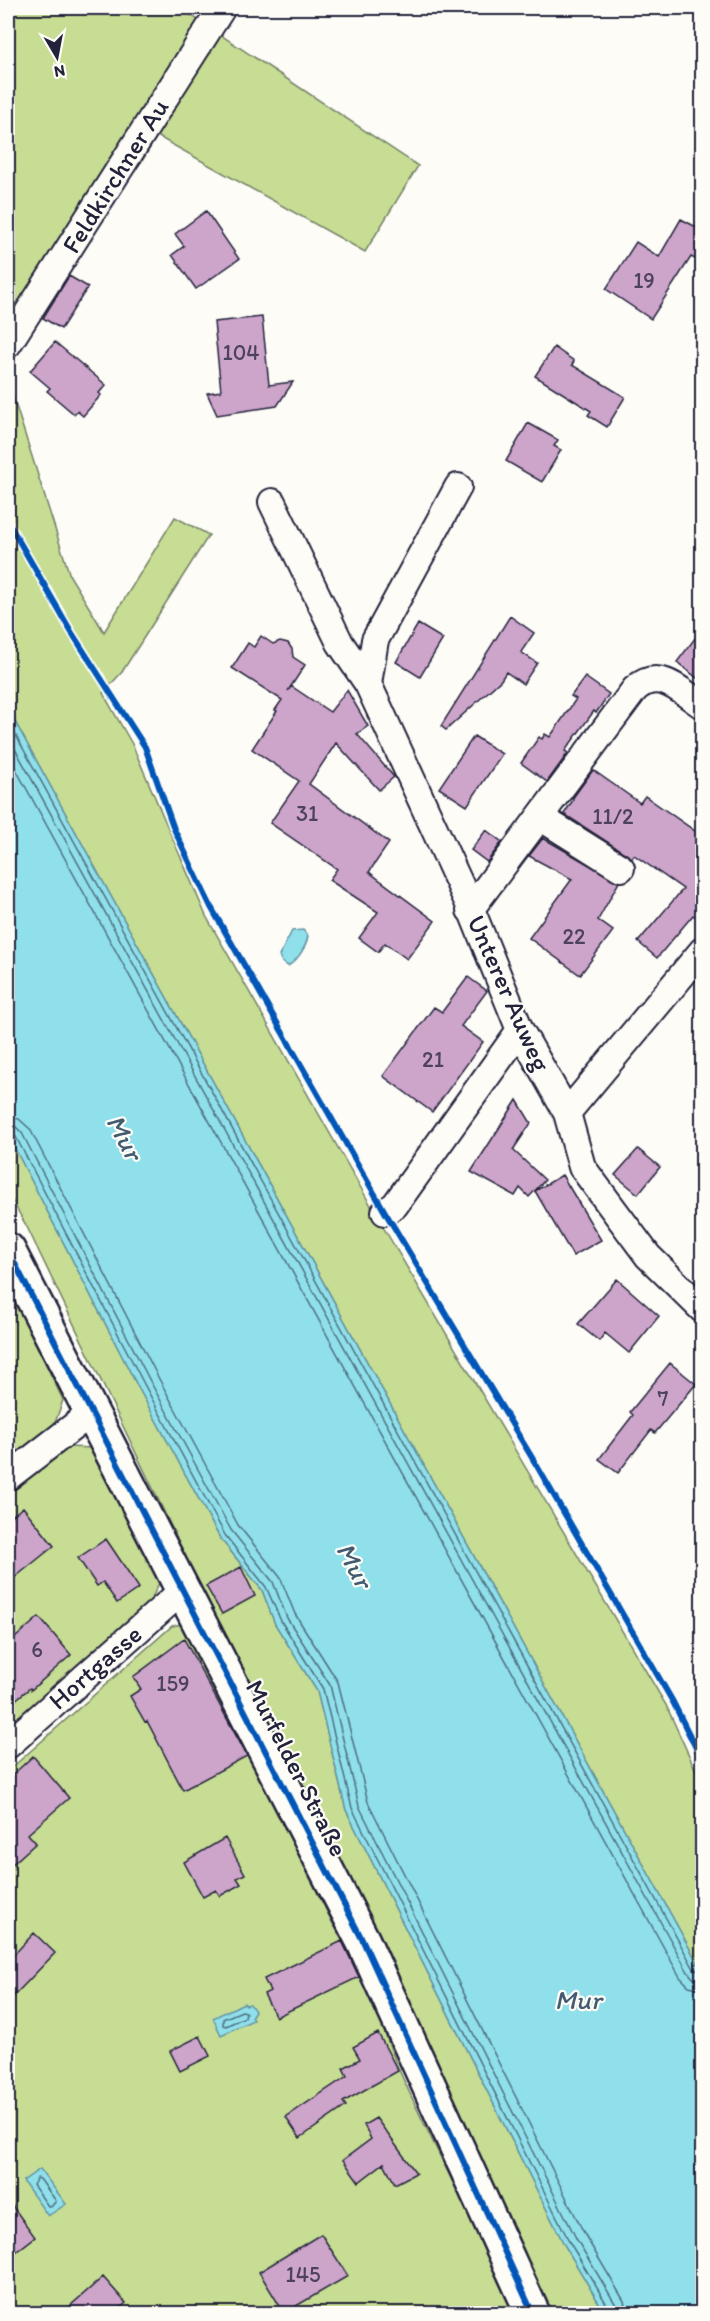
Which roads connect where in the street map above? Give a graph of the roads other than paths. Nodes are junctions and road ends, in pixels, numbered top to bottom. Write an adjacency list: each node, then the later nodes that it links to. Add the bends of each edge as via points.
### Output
1 (222, 8): 2 (street, Feldkirchner Au)
2 (8, 344)
3 (458, 487): 5 (street, via 375,640)
4 (272, 502): 5 (street, Unterer Auweg, via 340,643)
5 (368, 684): 9 (street, Unterer Auweg)
6 (702, 705): 7 (street, via 657,678 644,680)
7 (540, 817): 8 (street); 9 (street)
8 (621, 868)
9 (471, 910): 11 (street, Unterer Auweg)
10 (702, 951): 12 (street)
11 (520, 1030): 12 (street, Unterer Auweg); 13 (street, via 395,1205)
12 (567, 1113): 15 (street, Unterer Auweg, via 582,1167 648,1256)
13 (385, 1212)
14 (8, 1250): 16 (street, Murfelder Straße)
15 (702, 1308)
16 (91, 1413): 17 (street); 18 (street, Murfelder Straße)
17 (8, 1477)
18 (183, 1590): 19 (street, Hortgasse); 20 (street, Murfelder Straße, via 363,1941)
19 (8, 1745)
20 (533, 2313)

